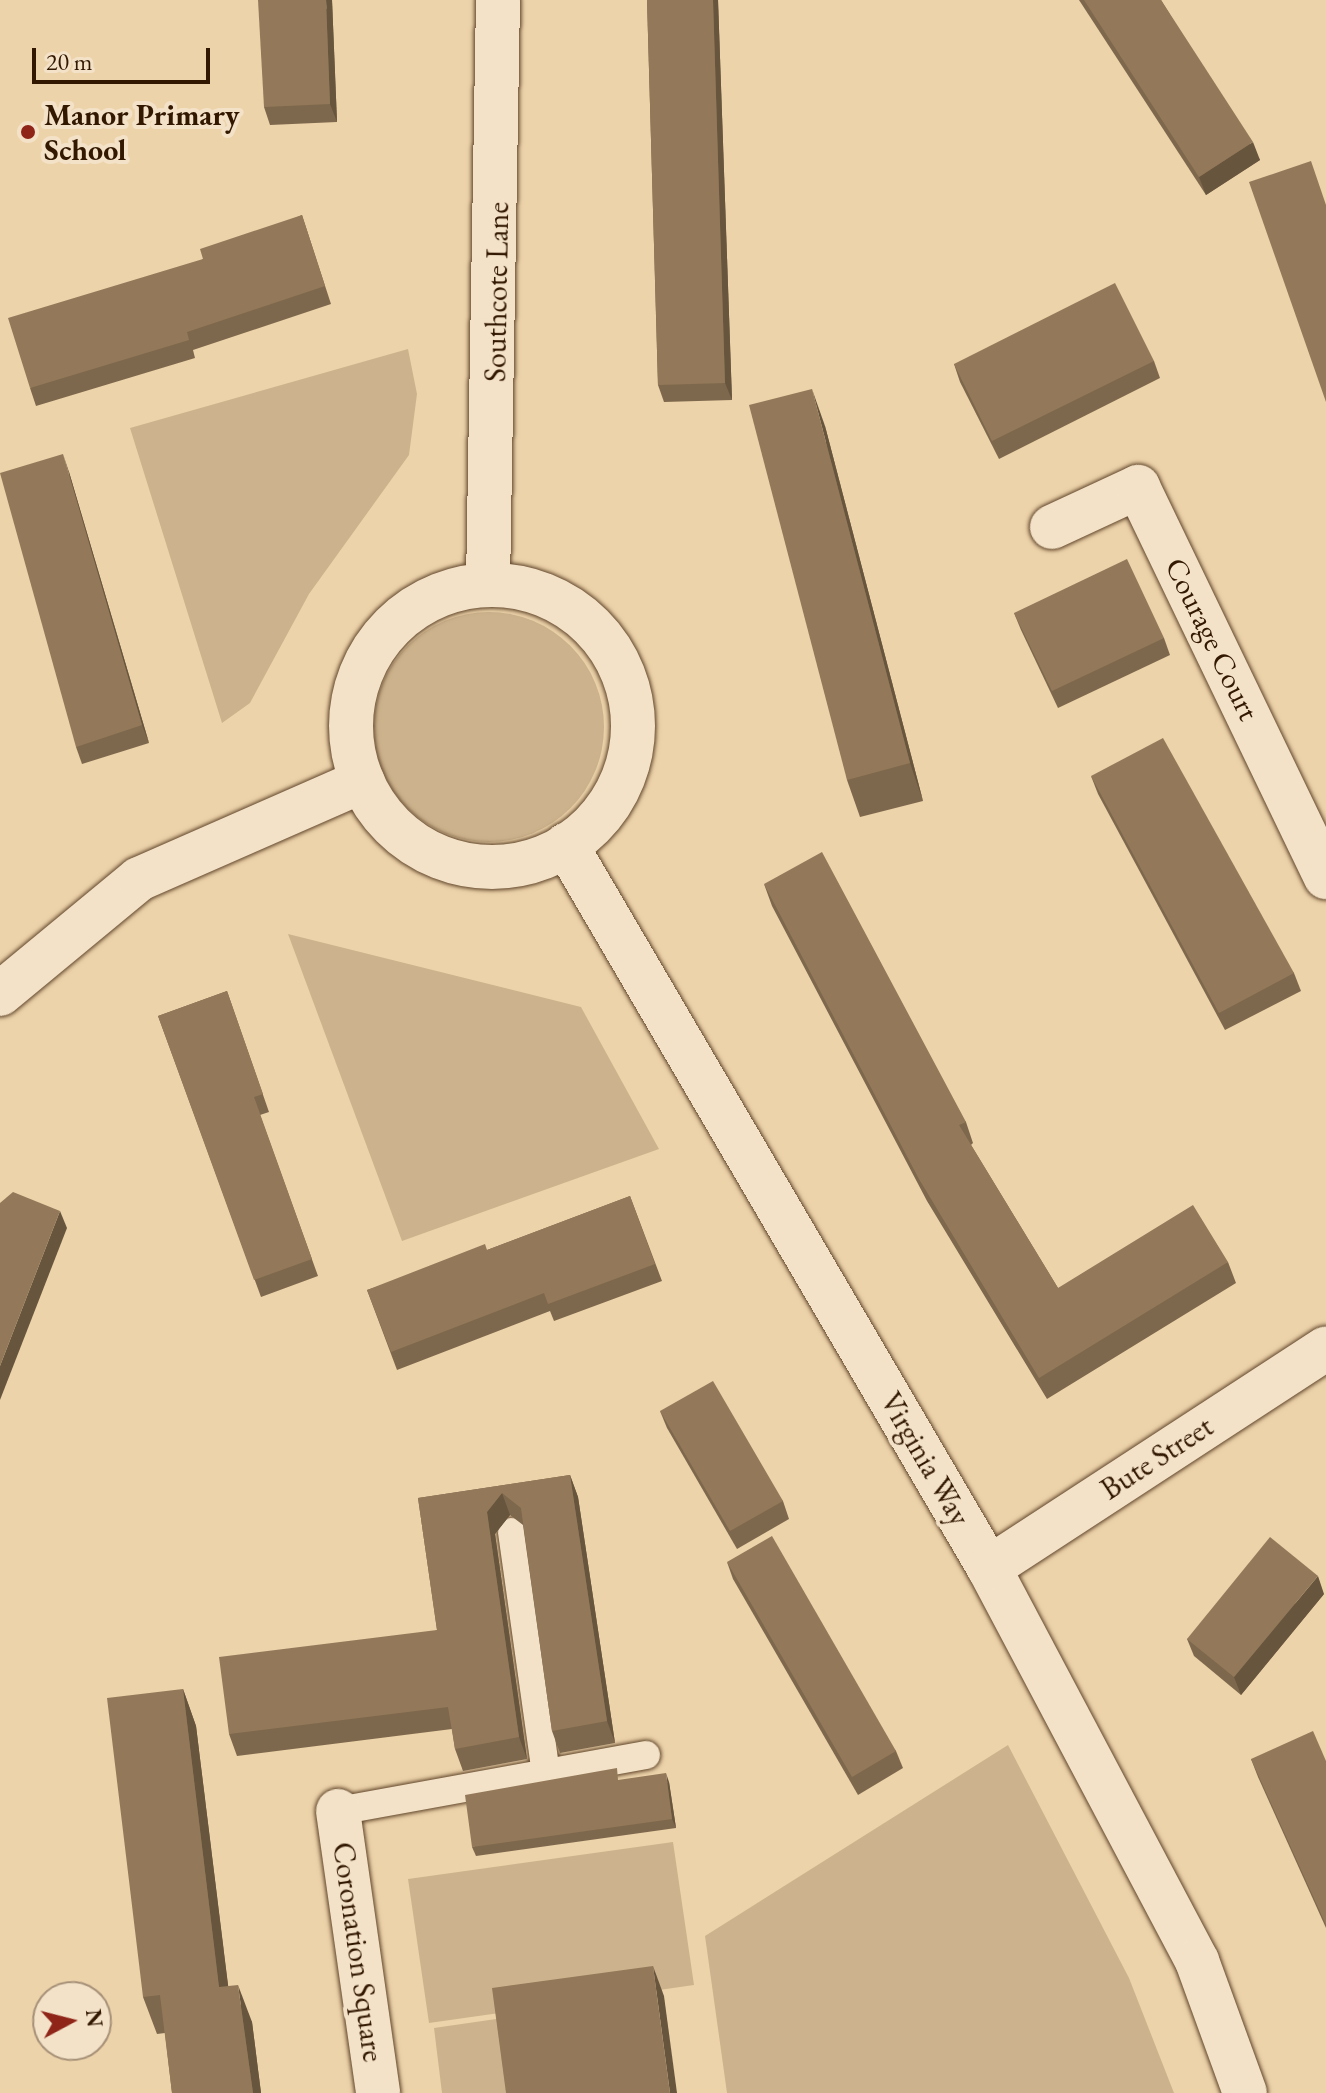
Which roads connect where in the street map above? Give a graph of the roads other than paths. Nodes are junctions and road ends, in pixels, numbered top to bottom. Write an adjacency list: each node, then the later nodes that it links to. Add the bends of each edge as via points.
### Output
1 (498, 0): 3 (street, Southcote Lane)
2 (1052, 527): 6 (street, Courage Court, via 1138,487)
3 (488, 584): 4 (street, via 443,592 401,617 377,644 355,688 350,733); 5 (street, via 537,591 582,617 615,654 626,681 634,730 626,773 602,816)
4 (362, 781): 5 (street, via 383,818 421,849 492,868 534,862); 7 (street, via 139,879)
5 (566, 845): 10 (street, Virginia Way)
6 (1326, 877)
7 (0, 994)
8 (1326, 1348): 10 (street, Bute Street)
9 (512, 1532): 12 (lane)
10 (989, 1568): 15 (street, Virginia Way, via 1197,1961)
11 (646, 1755): 12 (lane)
12 (546, 1773): 13 (lane)
13 (338, 1811): 14 (street, Coronation Square)
14 (378, 2093)
15 (1245, 2093)

